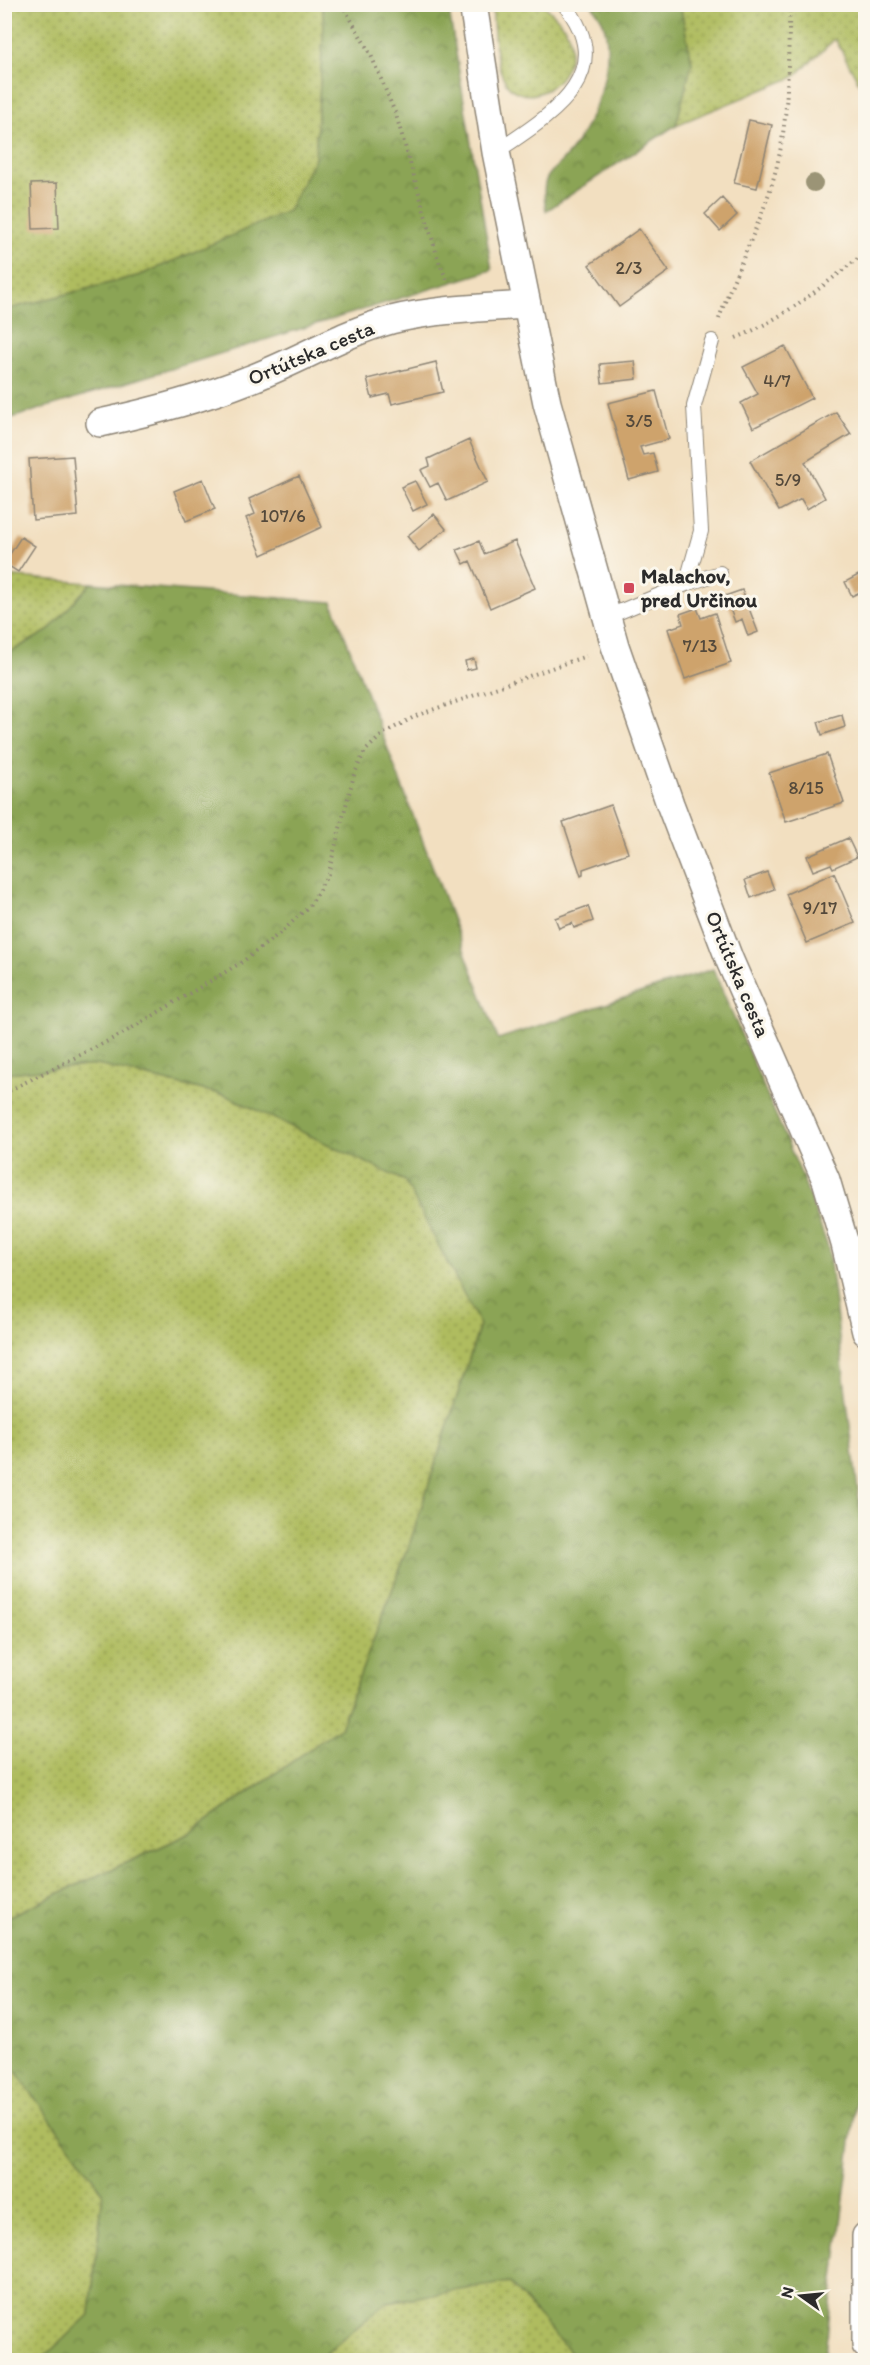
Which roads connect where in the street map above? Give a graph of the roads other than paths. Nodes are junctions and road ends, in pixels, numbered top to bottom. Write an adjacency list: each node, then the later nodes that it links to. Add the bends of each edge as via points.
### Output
1 (473, 4): 3 (street, Ortútska cesta)
2 (564, 4): 3 (lane, via 579,27 585,50 582,74 571,96 552,115)
3 (496, 152): 4 (street, Ortútska cesta)
4 (526, 305): 6 (street, Ortútska cesta, via 392,320 333,340 251,380 175,406); 9 (street, Ortútska cesta, via 548,403)
5 (712, 341): 8 (lane, via 694,406 701,531)
6 (100, 423)
7 (720, 573): 8 (lane)
8 (686, 584): 9 (lane)
9 (607, 617): 10 (street, Ortútska cesta, via 670,804 730,961 826,1180 846,1244)
10 (866, 1332)
11 (866, 2236): 12 (street)
12 (866, 2345)

